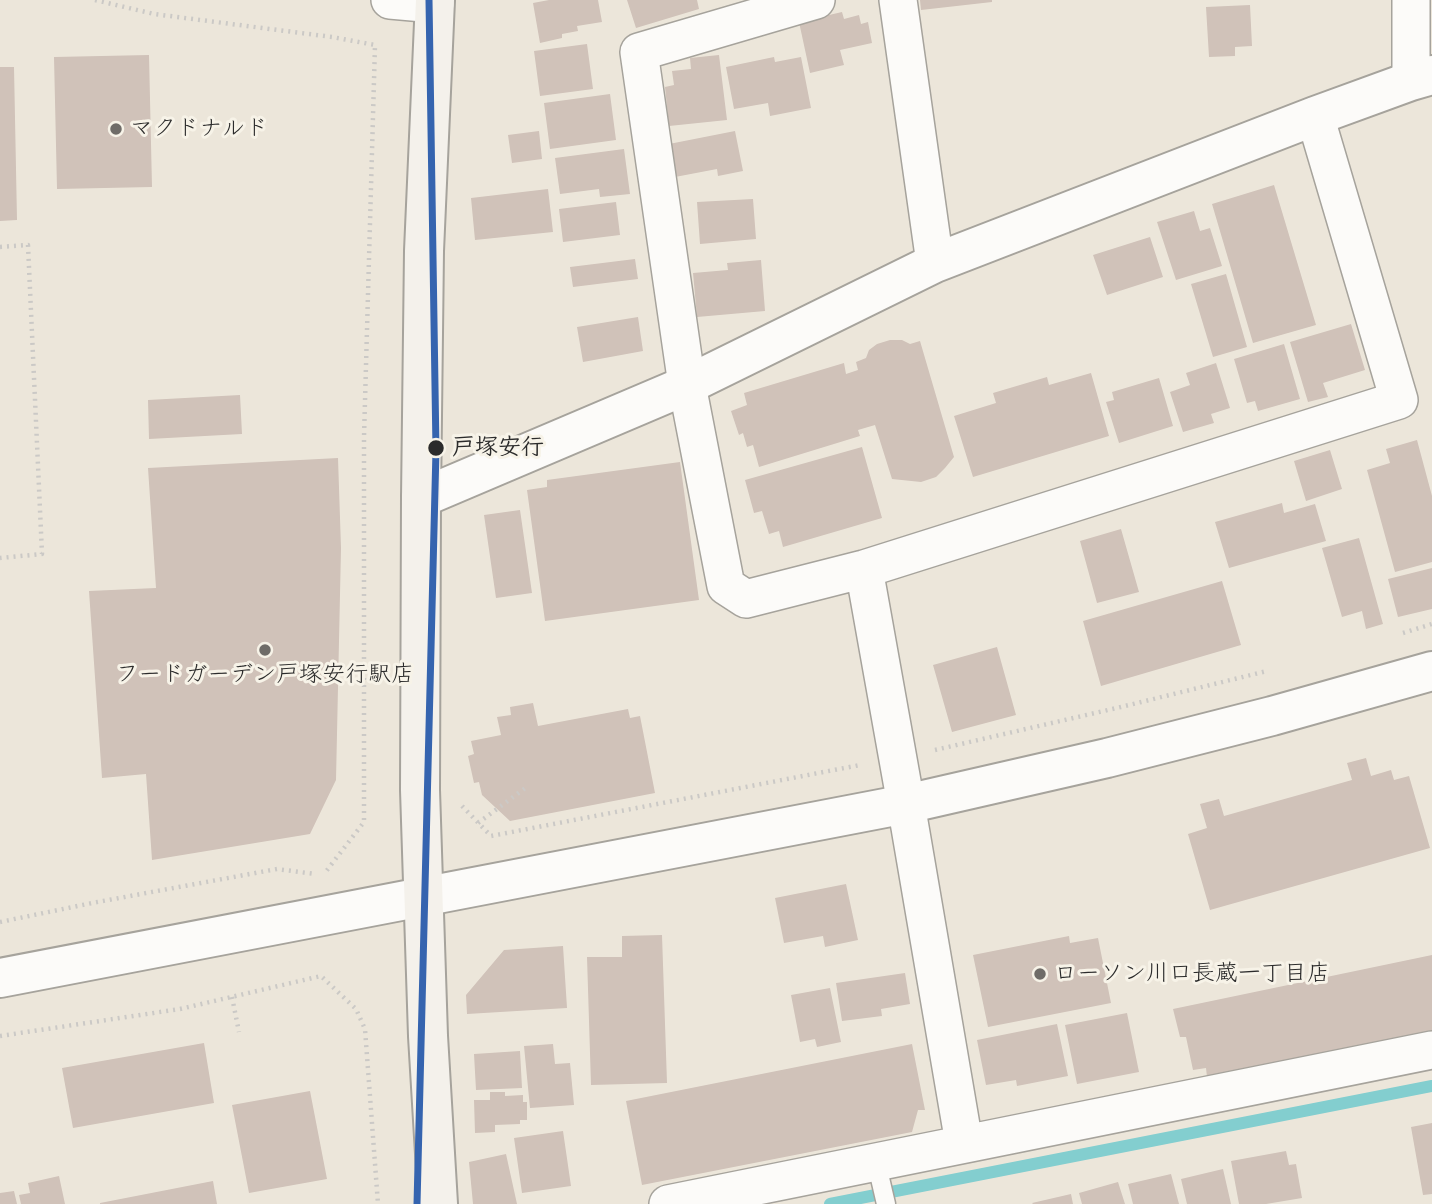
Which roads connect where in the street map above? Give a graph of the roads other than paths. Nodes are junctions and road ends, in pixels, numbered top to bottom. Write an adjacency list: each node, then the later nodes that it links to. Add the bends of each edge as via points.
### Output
1 (390, 0): 5 (street)
2 (817, 0): 9 (street, via 639,52)
3 (898, 0): 8 (street)
4 (1411, 0): 6 (street)
5 (435, 2): 10 (main road, via 424,251)
6 (1421, 78): 7 (street)
7 (1315, 116): 8 (street); 11 (street, via 1399,400)
8 (935, 263): 9 (street)
9 (687, 385): 10 (street); 11 (street, via 726,586 746,599)
10 (421, 498): 14 (main road)
11 (863, 569): 13 (street)
12 (1432, 671): 13 (street, via 1119,755)
13 (906, 804): 14 (street); 17 (street)
14 (423, 896): 15 (street); 19 (main road)
15 (0, 978)
16 (1432, 1050): 17 (street)
17 (964, 1143): 18 (street)
18 (876, 1161): 20 (street); 21 (lane)
19 (438, 1204)
20 (668, 1204)
21 (886, 1204)

